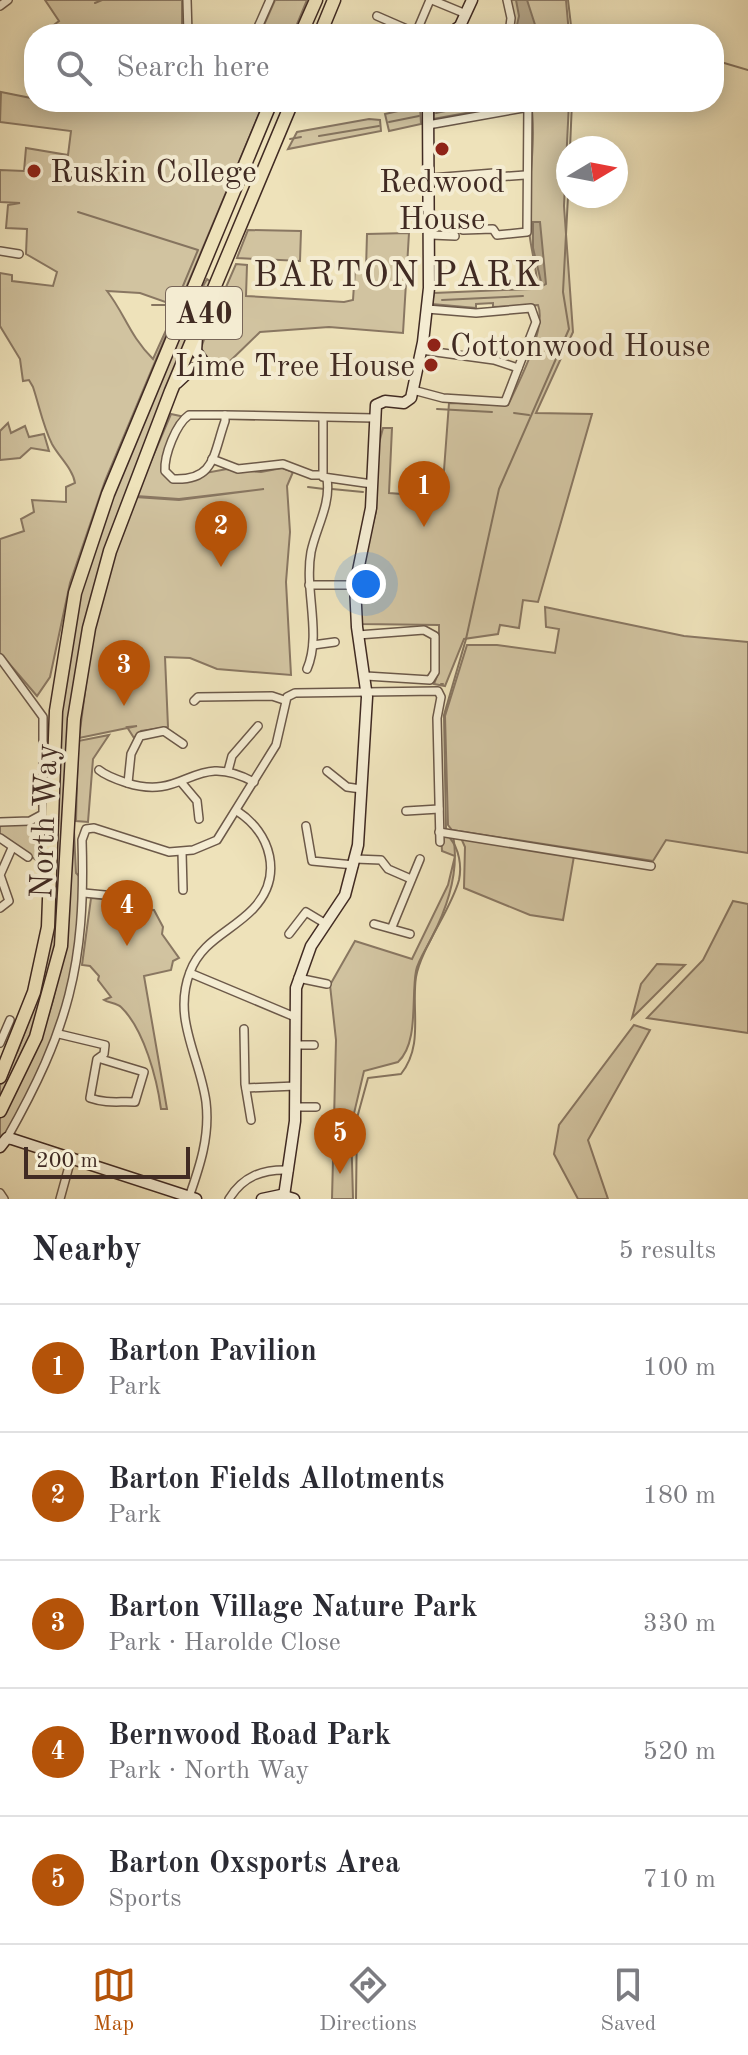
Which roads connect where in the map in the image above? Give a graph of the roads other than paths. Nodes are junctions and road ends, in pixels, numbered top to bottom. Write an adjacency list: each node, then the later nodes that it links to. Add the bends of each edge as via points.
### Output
1 (8, 0): 9 (street)
2 (187, 0): 12 (street)
3 (270, 0): 13 (street)
4 (316, 0): 14 (highway)
5 (334, 0): 15 (highway)
6 (433, 0): 10 (street); 17 (street)
7 (472, 0): 10 (street)
8 (507, 0): 19 (street)
9 (0, 6)
10 (466, 14): 18 (street)
11 (377, 16): 16 (street)
12 (188, 24)
13 (259, 24)
14 (305, 24)
15 (324, 24)
16 (395, 24)
17 (421, 24)
18 (461, 24)
19 (510, 24)
20 (267, 112): 101 (highway, North Way / A40, via 108,494 75,593 53,743 52,884 45,946 28,1013)
21 (288, 112): 34 (highway, A40)
22 (427, 112): 25 (street)
23 (493, 112): 25 (street)
24 (529, 112): 26 (street)
25 (426, 127): 27 (street)
26 (525, 175): 27 (street); 28 (street, via 527,232)
27 (431, 178): 29 (street)
28 (463, 230)
29 (431, 235): 30 (street); 33 (street)
30 (455, 236)
31 (0, 251): 32 (street)
32 (19, 254)
33 (427, 309): 35 (street); 36 (street, via 476,313 531,308 536,322)
34 (199, 324): 38 (highway, A40); 38 (street, via 196,351 206,365 185,374)
35 (421, 350): 36 (street); 37 (street)
36 (518, 368): 37 (street, via 501,404)
37 (413, 390): 41 (street, via 404,403 378,403)
38 (171, 391): 106 (highway, North Way / A40, via 96,598 79,681 66,907 56,971 36,1037)
39 (225, 415): 40 (street); 42 (street); 42 (street, via 185,417 165,471 173,479 198,479)
40 (323, 418): 41 (street); 43 (street)
41 (374, 418): 44 (street)
42 (212, 459): 43 (street, via 238,469 283,464)
43 (324, 477): 44 (street); 45 (street, via 323,515 311,551)
44 (372, 484): 46 (street)
45 (309, 585): 46 (street); 49 (street)
46 (355, 585): 47 (street)
47 (358, 635): 52 (street); 52 (street, via 424,630 435,636 435,672 430,680)
48 (335, 642): 49 (street)
49 (313, 645): 51 (street)
50 (1, 661): 69 (street, via 39,708 46,729 45,806 40,818)
51 (307, 669)
52 (366, 676): 53 (street)
53 (367, 691): 55 (street, via 295,693); 64 (street); 65 (street, via 440,693)
54 (195, 697): 55 (street)
55 (284, 700): 62 (street, via 276,745)
56 (258, 726): 59 (street, via 232,756)
57 (180, 739): 63 (street, via 161,730 140,736 131,754)
58 (99, 770): 63 (street)
59 (228, 771): 61 (street, via 201,772); 62 (street)
60 (327, 771): 64 (street, via 347,787)
61 (181, 782): 63 (street, via 157,790); 68 (street, via 197,801)
62 (254, 782): 66 (street)
63 (128, 783)
64 (361, 789): 78 (street)
65 (439, 809): 67 (street); 71 (street)
66 (237, 811): 75 (street, via 217,840); 90 (street, via 258,828 268,846 267,886 249,912 208,943)
67 (409, 813)
68 (199, 819)
69 (0, 822)
70 (306, 826): 78 (street, via 312,861)
71 (441, 832): 73 (street); 79 (street)
72 (0, 838): 74 (street)
73 (440, 842)
74 (12, 848): 76 (street); 84 (street, via 0,875 9,901)
75 (182, 852): 81 (street); 82 (street, North Way, via 155,850 86,829)
76 (28, 857)
77 (420, 859): 80 (street)
78 (355, 862): 80 (street, via 381,860); 85 (street, via 345,895)
79 (651, 866)
80 (411, 879): 87 (street)
81 (183, 890)
82 (84, 893): 83 (street); 96 (street, North Way, via 77,971)
83 (146, 899)
84 (0, 908)
85 (326, 924): 88 (street, via 306,912); 91 (street)
86 (374, 924): 87 (street)
87 (392, 927): 89 (street)
88 (289, 934)
89 (410, 934)
90 (190, 973): 93 (street); 114 (street, via 185,1026 207,1121)
91 (298, 978): 92 (street); 93 (street)
92 (327, 984)
93 (295, 1017): 98 (street)
94 (10, 1020): 97 (street)
95 (244, 1029): 103 (street)
96 (59, 1034): 100 (street, via 102,1042 106,1050); 108 (street, North Way, via 36,1088)
97 (0, 1043)
98 (295, 1045): 99 (street); 102 (street)
99 (314, 1045)
100 (101, 1059): 100 (street, via 90,1098 113,1105 135,1102 144,1072)
101 (0, 1077)
102 (296, 1086): 103 (street); 104 (street)
103 (246, 1088): 107 (street)
104 (296, 1107): 105 (street); 110 (street)
105 (316, 1107)
106 (0, 1111)
107 (251, 1120)
108 (3, 1142): 109 (street)
109 (71, 1159): 112 (street); 116 (street)
110 (289, 1170): 113 (street); 117 (street, via 254,1175)
111 (0, 1193): 115 (street)
112 (166, 1194): 114 (street)
113 (289, 1197): 118 (street)
114 (192, 1198)
115 (4, 1199)
116 (60, 1199)
117 (229, 1199)
118 (262, 1199)

